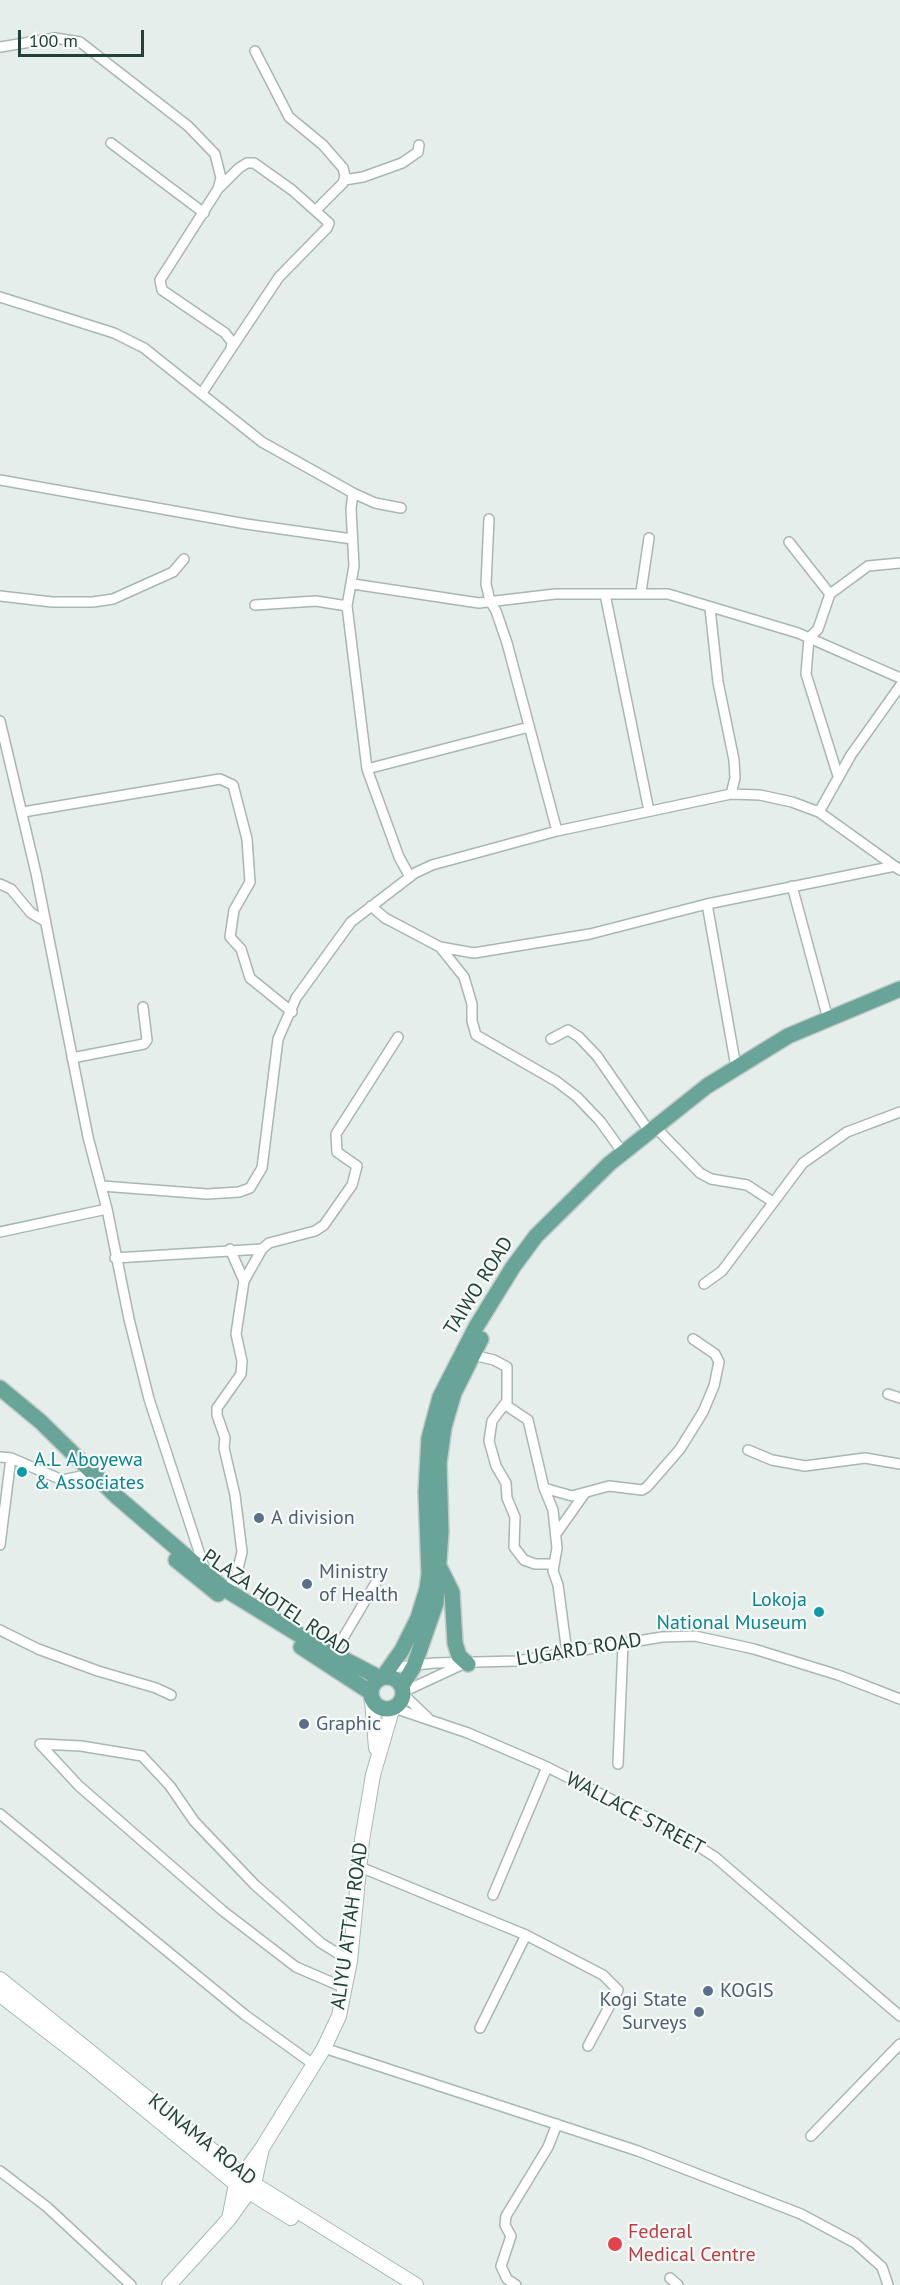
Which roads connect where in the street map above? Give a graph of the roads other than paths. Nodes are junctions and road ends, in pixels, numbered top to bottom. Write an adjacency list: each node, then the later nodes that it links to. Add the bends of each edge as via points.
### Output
1 (0, 47): 6 (street, via 55,38 69,39 92,49 204,140 219,165)
2 (255, 51): 5 (street, via 289,117 336,157)
3 (111, 143): 8 (street)
4 (419, 144): 5 (street, via 418,152 402,163)
5 (344, 180): 7 (street)
6 (218, 189): 7 (street, via 239,168 254,163); 8 (street)
7 (316, 210): 10 (street, via 326,219 327,228 279,277)
8 (204, 213): 10 (street, via 162,275 160,286 230,338)
9 (0, 297): 11 (street, via 114,333 144,348)
10 (231, 349): 11 (street)
11 (202, 393): 13 (street, via 262,442)
12 (0, 480): 16 (street, via 246,524)
13 (353, 494): 14 (street); 16 (street)
14 (401, 508)
15 (489, 519): 26 (street, via 486,584)
16 (352, 538): 21 (street)
17 (650, 538): 22 (street)
18 (789, 542): 24 (street)
19 (184, 559): 25 (street, via 173,572 114,599 52,602)
20 (900, 563): 24 (street, via 868,566)
21 (353, 584): 26 (street, via 453,600); 28 (street)
22 (640, 592): 23 (street); 29 (street, via 668,594)
23 (605, 594): 26 (street, via 555,594); 38 (street)
24 (830, 594): 30 (street, via 818,629)
25 (0, 596)
26 (490, 601): 34 (street, via 501,623)
27 (255, 605): 28 (street, via 316,601)
28 (348, 606): 35 (street)
29 (710, 608): 30 (street); 37 (street, via 718,682 734,760)
30 (809, 638): 31 (street); 36 (street, via 806,674)
31 (900, 678)
32 (900, 686): 36 (street)
33 (0, 721): 39 (street)
34 (529, 727): 35 (street); 41 (street)
35 (367, 769): 43 (street)
36 (838, 776): 40 (street)
37 (731, 794): 38 (street); 40 (street, via 760,795)
38 (649, 811): 41 (street)
39 (23, 812): 48 (street); 53 (street, via 220,779 233,785 248,839 250,882 234,910 230,937 241,949 250,978)
40 (819, 812): 42 (street)
41 (557, 831): 43 (street, via 452,858)
42 (897, 868): 45 (street)
43 (410, 877): 47 (street)
44 (0, 884): 48 (street, via 11,889 31,913)
45 (792, 886): 46 (street); 54 (street)
46 (707, 904): 49 (street, via 590,934 474,953); 58 (street)
47 (371, 906): 49 (street); 53 (street, via 342,933 296,999)
48 (43, 920): 57 (street)
49 (441, 947): 61 (street, via 464,977 476,1035 577,1097)
50 (900, 989): 54 (main road, TAIWO ROAD)
51 (900, 999): 60 (main road, TAIWO ROAD, via 788,1044)
52 (143, 1007): 57 (street, via 147,1040 144,1044)
53 (292, 1012): 62 (street, via 278,1039 262,1168 250,1188 207,1194)
54 (828, 1019): 58 (main road, TAIWO ROAD, via 788,1036)
55 (398, 1037): 67 (street, via 336,1134 337,1152 357,1166 352,1185 324,1225 269,1243)
56 (551, 1039): 60 (street, via 568,1030 579,1036)
57 (72, 1058): 62 (street)
58 (736, 1067): 60 (main road, TAIWO ROAD)
59 (900, 1112): 63 (street, via 847,1132 820,1149 803,1163)
60 (655, 1132): 61 (main road, TAIWO ROAD); 63 (street, via 700,1173 711,1179 747,1185); 72 (main road, TAIWO ROAD, via 601,1181 536,1250 496,1307)
61 (623, 1153): 98 (main road, TAIWO ROAD, via 536,1236 494,1293 440,1397 429,1438 427,1589 418,1618)
62 (102, 1186): 64 (street)
63 (773, 1202): 70 (street, via 722,1271)
64 (107, 1209): 65 (street); 68 (street)
65 (0, 1232)
66 (230, 1249): 67 (street); 68 (street); 69 (street)
67 (262, 1249): 69 (street)
68 (115, 1258): 89 (street, via 149,1399)
69 (244, 1281): 91 (street, via 236,1334 241,1374 217,1408 242,1552 235,1581)
70 (704, 1284)
71 (693, 1339): 84 (street, via 715,1354 719,1362 703,1412 680,1449 642,1490 609,1486)
72 (473, 1355): 77 (street, via 507,1367); 88 (main road, TAIWO ROAD, via 454,1393 444,1427 439,1463)
73 (0, 1388): 89 (main road, PLAZA HOTEL ROAD, via 116,1496)
74 (888, 1394): 75 (street)
75 (900, 1398)
76 (0, 1401): 82 (main road, PLAZA HOTEL ROAD)
77 (507, 1401): 83 (street, via 507,1406 528,1420); 87 (street, via 492,1421 489,1441 515,1517 514,1547 524,1560)
78 (748, 1450): 81 (street, via 772,1460 805,1466 865,1458)
79 (0, 1457): 80 (street)
80 (11, 1458): 82 (street, via 62,1480); 86 (street)
81 (900, 1464)
82 (86, 1475): 91 (main road, PLAZA HOTEL ROAD)
83 (544, 1488): 84 (street, via 572,1496); 85 (street, via 553,1510)
84 (585, 1493): 85 (street)
85 (555, 1534): 87 (street)
86 (0, 1545)
87 (553, 1564): 94 (street)
88 (440, 1568): 96 (main road, via 452,1592 455,1643); 97 (main road, TAIWO ROAD, via 436,1603)
89 (205, 1571): 91 (main road, PLAZA HOTEL ROAD)
90 (378, 1579): 95 (street)
91 (217, 1589): 95 (main road, PLAZA HOTEL ROAD); 101 (main road, PLAZA HOTEL ROAD)
92 (0, 1630): 100 (street, via 38,1649)
93 (623, 1644): 94 (street, LUGARD ROAD); 102 (street, LUGARD ROAD, via 679,1636 712,1638 838,1675); 106 (street)
94 (567, 1653): 96 (street, LUGARD ROAD)
95 (333, 1654): 98 (main road, PLAZA HOTEL ROAD)
96 (466, 1664): 97 (street); 99 (street)
97 (414, 1666): 98 (street); 99 (main road, TAIWO ROAD)
98 (385, 1675): 99 (main road, via 396,1680); 101 (main road, via 373,1684)
99 (403, 1691): 103 (main road); 104 (street)
100 (171, 1695)
101 (371, 1696): 103 (main road, via 378,1707); 105 (main road)
102 (900, 1699)
103 (393, 1709): 104 (street, WALLACE STREET); 105 (main road)
104 (430, 1720): 107 (street, WALLACE STREET)
105 (376, 1756): 109 (main road, ALIYU ATTAH ROAD)
106 (618, 1764)
107 (547, 1767): 110 (street); 116 (street, WALLACE STREET, via 676,1832 715,1857)
108 (0, 1814): 121 (street, via 245,2014)
109 (360, 1867): 111 (street); 112 (main road, ALIYU ATTAH ROAD)
110 (493, 1895)
111 (526, 1935): 117 (street); 119 (street, via 603,1975 616,1986 618,1990)
112 (350, 1961): 114 (main road, ALIYU ATTAH ROAD); 114 (street, via 321,1943 255,1885 194,1821 170,1786 142,1756 40,1744 79,1786 223,1911 296,1967)
113 (0, 1979): 126 (main road, KUNAMA ROAD)
114 (345, 1988): 120 (main road, ALIYU ATTAH ROAD, via 339,2016)
115 (0, 1995): 126 (main road, KUNAMA ROAD)
116 (900, 2016)
117 (480, 2028)
118 (900, 2044): 123 (street)
119 (588, 2046)
120 (324, 2048): 121 (main road, ALIYU ATTAH ROAD); 122 (street)
121 (313, 2064): 124 (main road, ALIYU ATTAH ROAD)
122 (557, 2124): 134 (street, via 548,2147 506,2216 505,2225 511,2236 501,2266 507,2279); 136 (street, via 704,2175 801,2214 855,2243 882,2267)
123 (812, 2136)
124 (262, 2148): 126 (main road, ALIYU ATTAH ROAD); 127 (main road, ALIYU ATTAH ROAD)
125 (0, 2171): 130 (street, via 47,2207)
126 (239, 2178): 127 (main road, KUNAMA ROAD); 128 (main road, ALIYU ATTAH ROAD)
127 (251, 2188): 128 (main road, ALIYU ATTAH ROAD); 132 (main road, KUNAMA ROAD); 133 (main road, KUNAMA ROAD)
128 (229, 2219): 131 (main road, ALIYU ATTAH ROAD)
129 (670, 2278): 135 (street)
130 (131, 2285)
131 (169, 2285)
132 (400, 2285)
133 (416, 2285)
134 (516, 2285)
135 (678, 2285)
136 (888, 2285)

